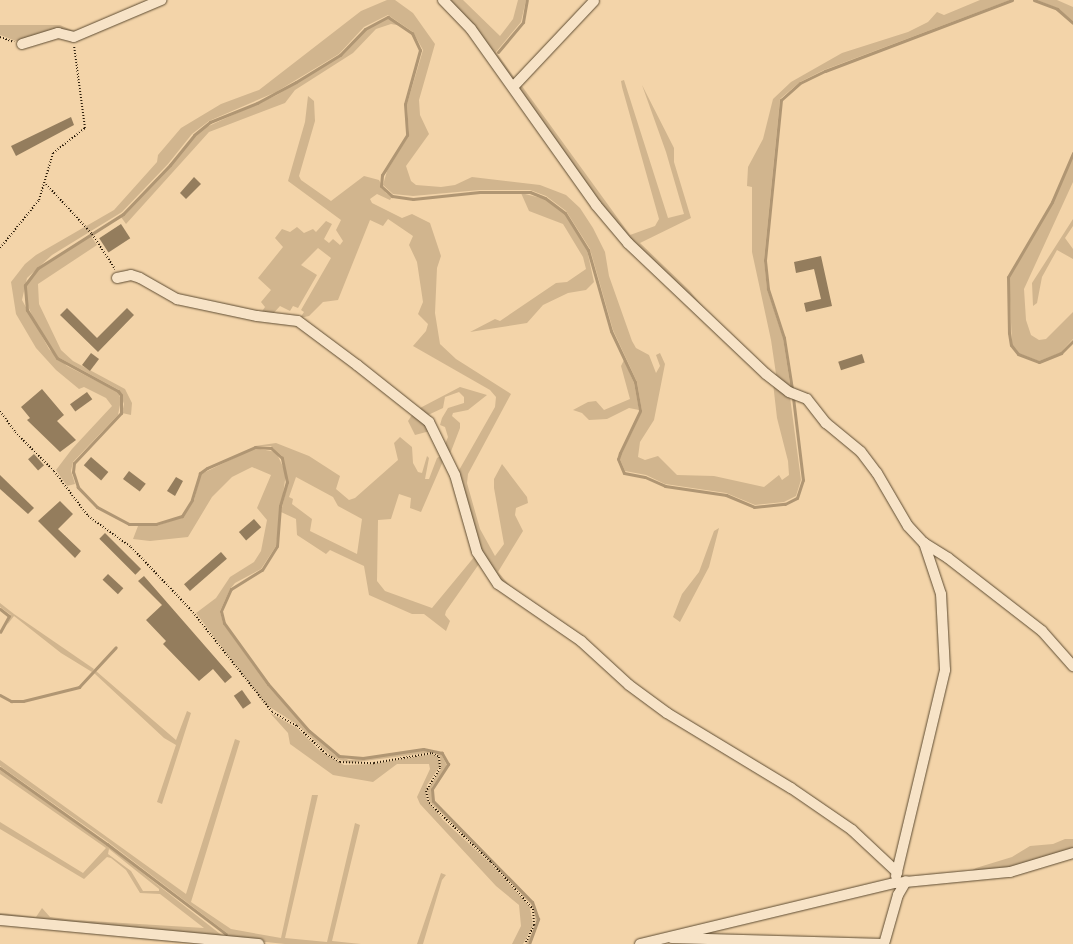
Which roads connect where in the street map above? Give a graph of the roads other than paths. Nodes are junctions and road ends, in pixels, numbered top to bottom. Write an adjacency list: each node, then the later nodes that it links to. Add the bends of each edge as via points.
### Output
1 (161, 0): 4 (street, via 74,37 58,33)
2 (443, 0): 5 (street, via 471,29)
3 (594, 1): 5 (street)
4 (22, 44)
5 (513, 87): 7 (street, via 612,226 661,276 766,374 789,392 806,399 826,423 861,452 877,473 908,526)
6 (120, 276): 10 (street, via 140,278 177,299 257,316 298,321 402,400 430,422 456,475 477,552 498,584 581,641 629,685 658,706 852,830)
7 (924, 543): 8 (street, via 948,558 1042,630); 10 (street, via 941,594 945,670)
8 (1073, 666)
9 (1073, 853): 11 (street, via 1004,873)
10 (897, 872): 12 (street)
11 (906, 881): 12 (street); 18 (street, via 898,895)
12 (895, 883): 14 (street)
13 (0, 920): 16 (street)
14 (669, 936): 15 (street, via 675,940); 17 (street)
15 (706, 942): 18 (street, via 870,941)
16 (259, 944)
17 (640, 944)
18 (884, 944)

